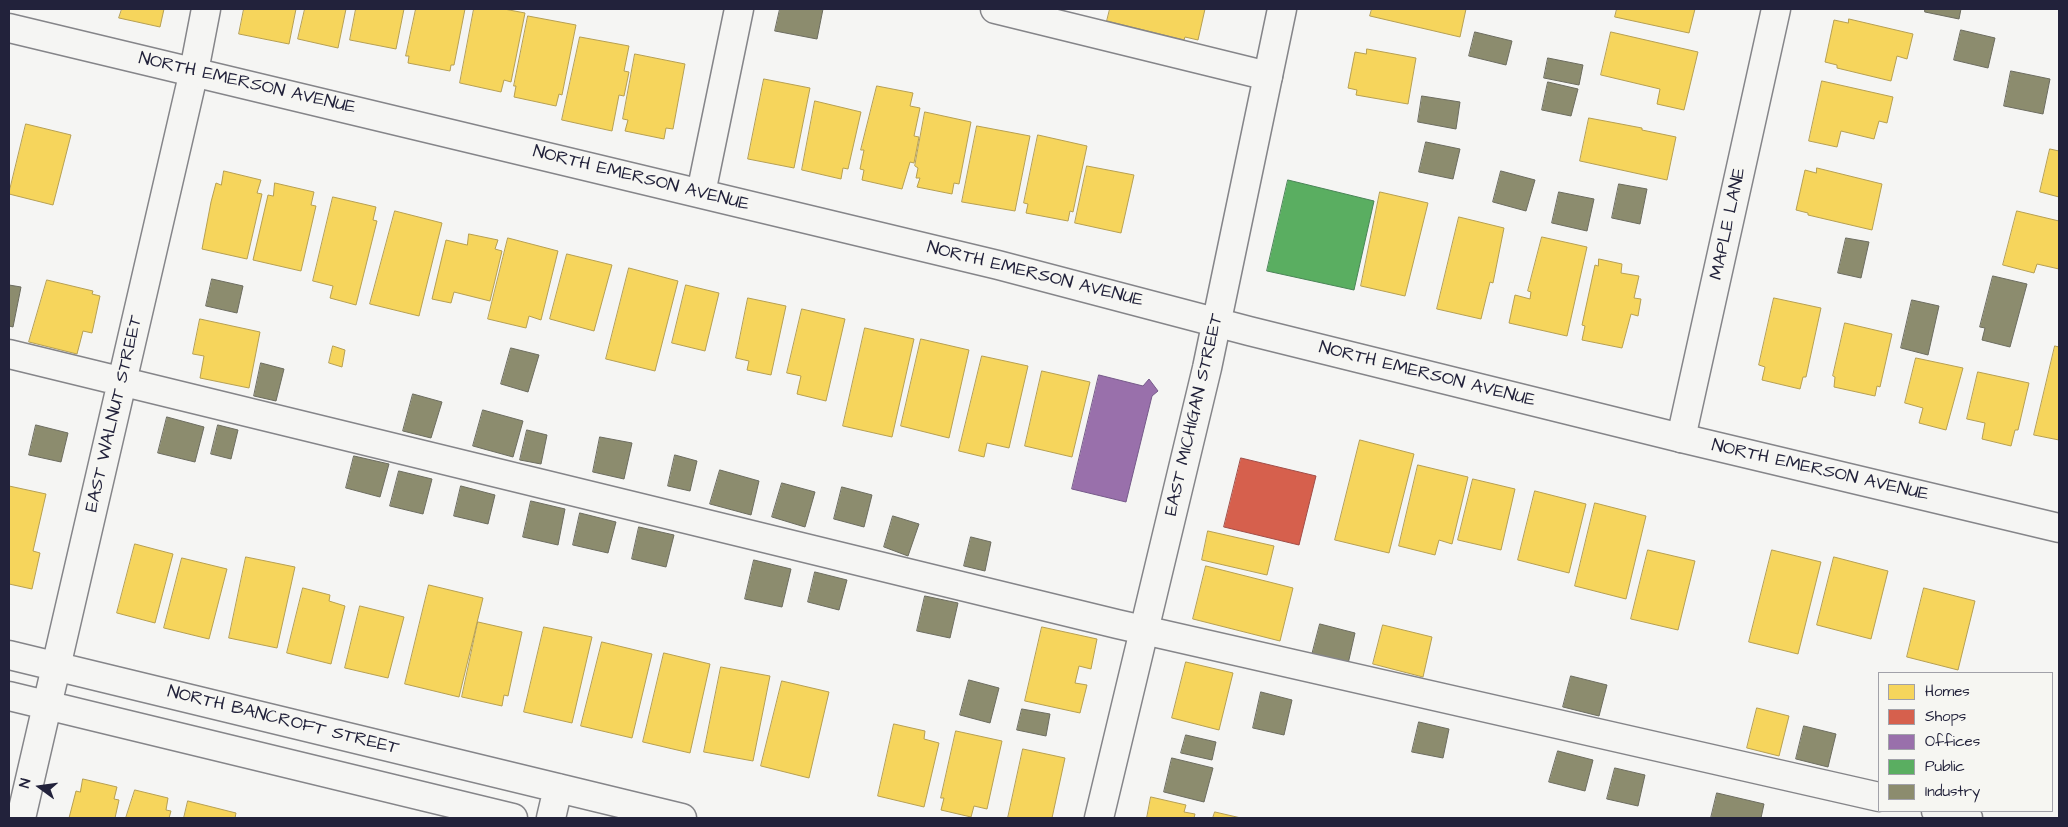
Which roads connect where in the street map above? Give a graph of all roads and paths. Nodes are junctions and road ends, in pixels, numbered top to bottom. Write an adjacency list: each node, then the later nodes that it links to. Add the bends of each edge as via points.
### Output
1 (206, 9): 7 (main road, EAST WALNUT STREET)
2 (739, 9): 9 (main road)
3 (1282, 9): 8 (main road, EAST MICHIGAN STREET)
4 (1776, 9): 13 (main road, MAPLE LANE)
5 (1004, 10): 8 (main road)
6 (9, 28): 7 (main road, NORTH EMERSON AVENUE)
7 (194, 71): 9 (main road, NORTH EMERSON AVENUE); 12 (main road, EAST WALNUT STREET)
8 (1268, 76): 10 (main road, EAST MICHIGAN STREET)
9 (701, 193): 10 (main road, NORTH EMERSON AVENUE)
10 (1217, 323): 13 (main road, NORTH EMERSON AVENUE); 15 (main road, EAST MICHIGAN STREET)
11 (9, 354): 12 (main road)
12 (122, 382): 15 (main road); 17 (main road, EAST WALNUT STREET)
13 (1681, 438): 14 (main road, NORTH EMERSON AVENUE)
14 (2059, 528)
15 (1144, 631): 21 (main road); 27 (main road, EAST MICHIGAN STREET)
16 (9, 654): 17 (main road, NORTH BANCROFT STREET)
17 (57, 666): 19 (main road, EAST WALNUT STREET); 20 (main road, NORTH BANCROFT STREET)
18 (9, 696): 19 (main road)
19 (47, 705): 23 (main road, EAST WALNUT STREET); 24 (main road)
20 (558, 788): 25 (main road); 26 (main road, NORTH BANCROFT STREET)
21 (1878, 798)
22 (1941, 812): 28 (main road)
23 (21, 818)
24 (513, 818)
25 (551, 818)
26 (682, 818)
27 (1099, 818)
28 (1968, 818)

